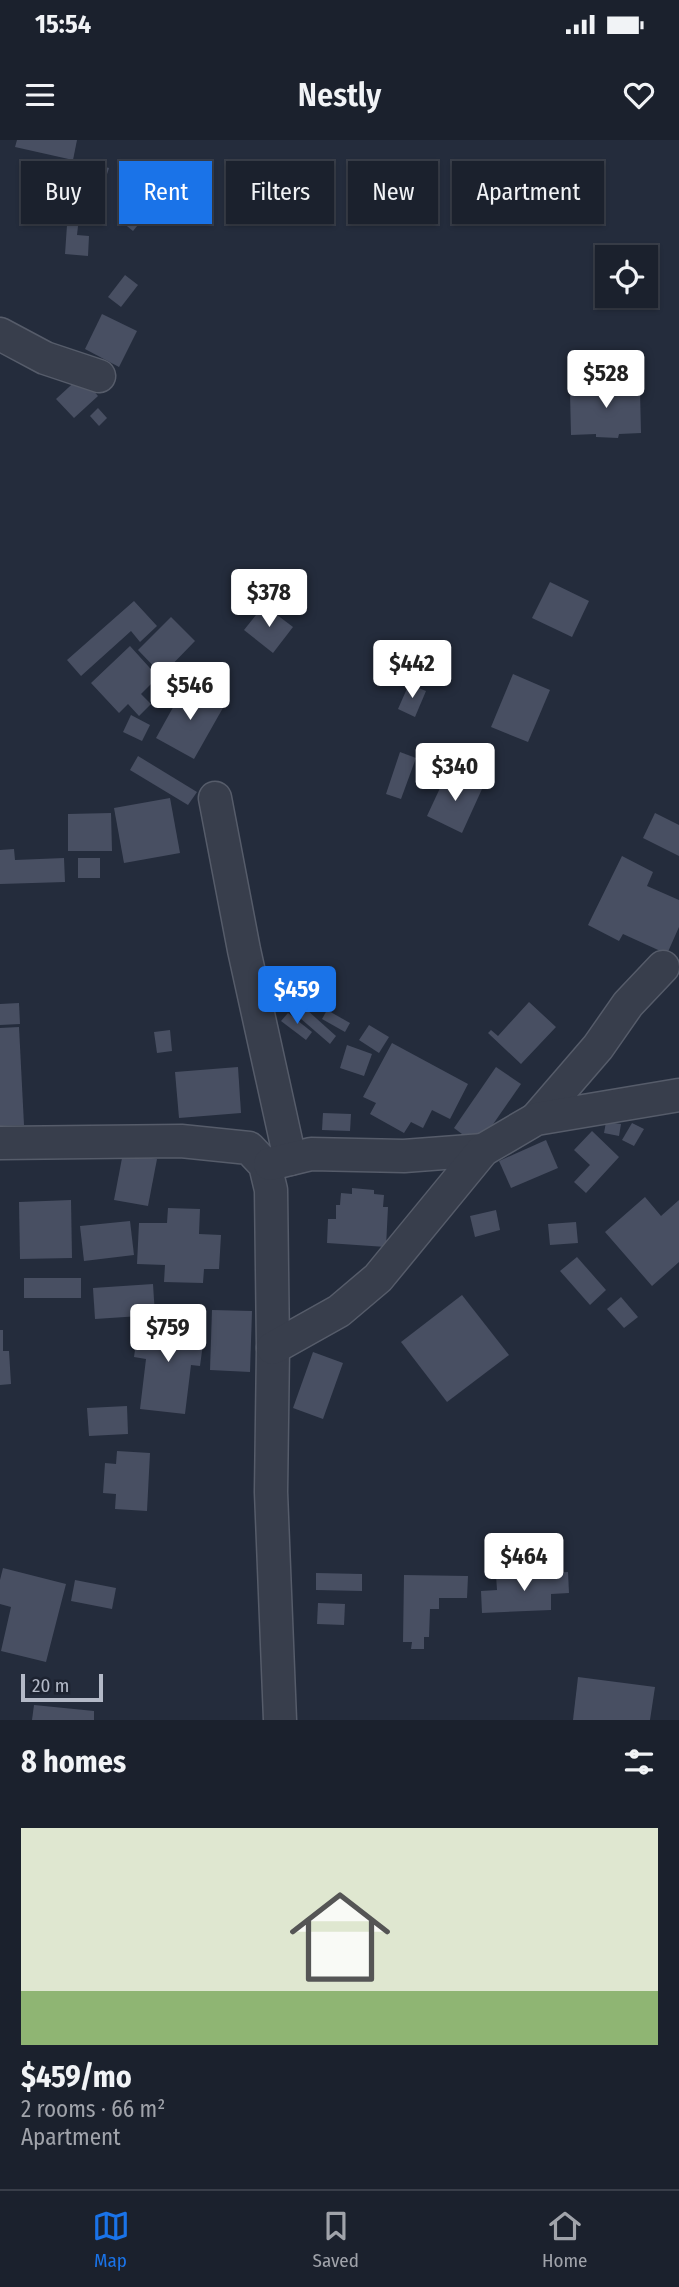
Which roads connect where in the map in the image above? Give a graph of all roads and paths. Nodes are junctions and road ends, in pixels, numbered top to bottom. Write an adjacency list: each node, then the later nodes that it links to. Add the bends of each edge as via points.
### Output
1 (0, 334): 2 (street, via 45,358)
2 (99, 376)
3 (215, 798): 9 (street)
4 (663, 967): 6 (street)
5 (679, 1095): 6 (street)
6 (536, 1119): 8 (street)
7 (0, 1143): 9 (street, via 181,1141 248,1148)
8 (483, 1150): 9 (street, via 404,1156 311,1154); 10 (street, via 378,1278 339,1311)
9 (277, 1162): 10 (street, via 271,1190)
10 (273, 1348): 11 (street, via 271,1492)
11 (280, 1720)

